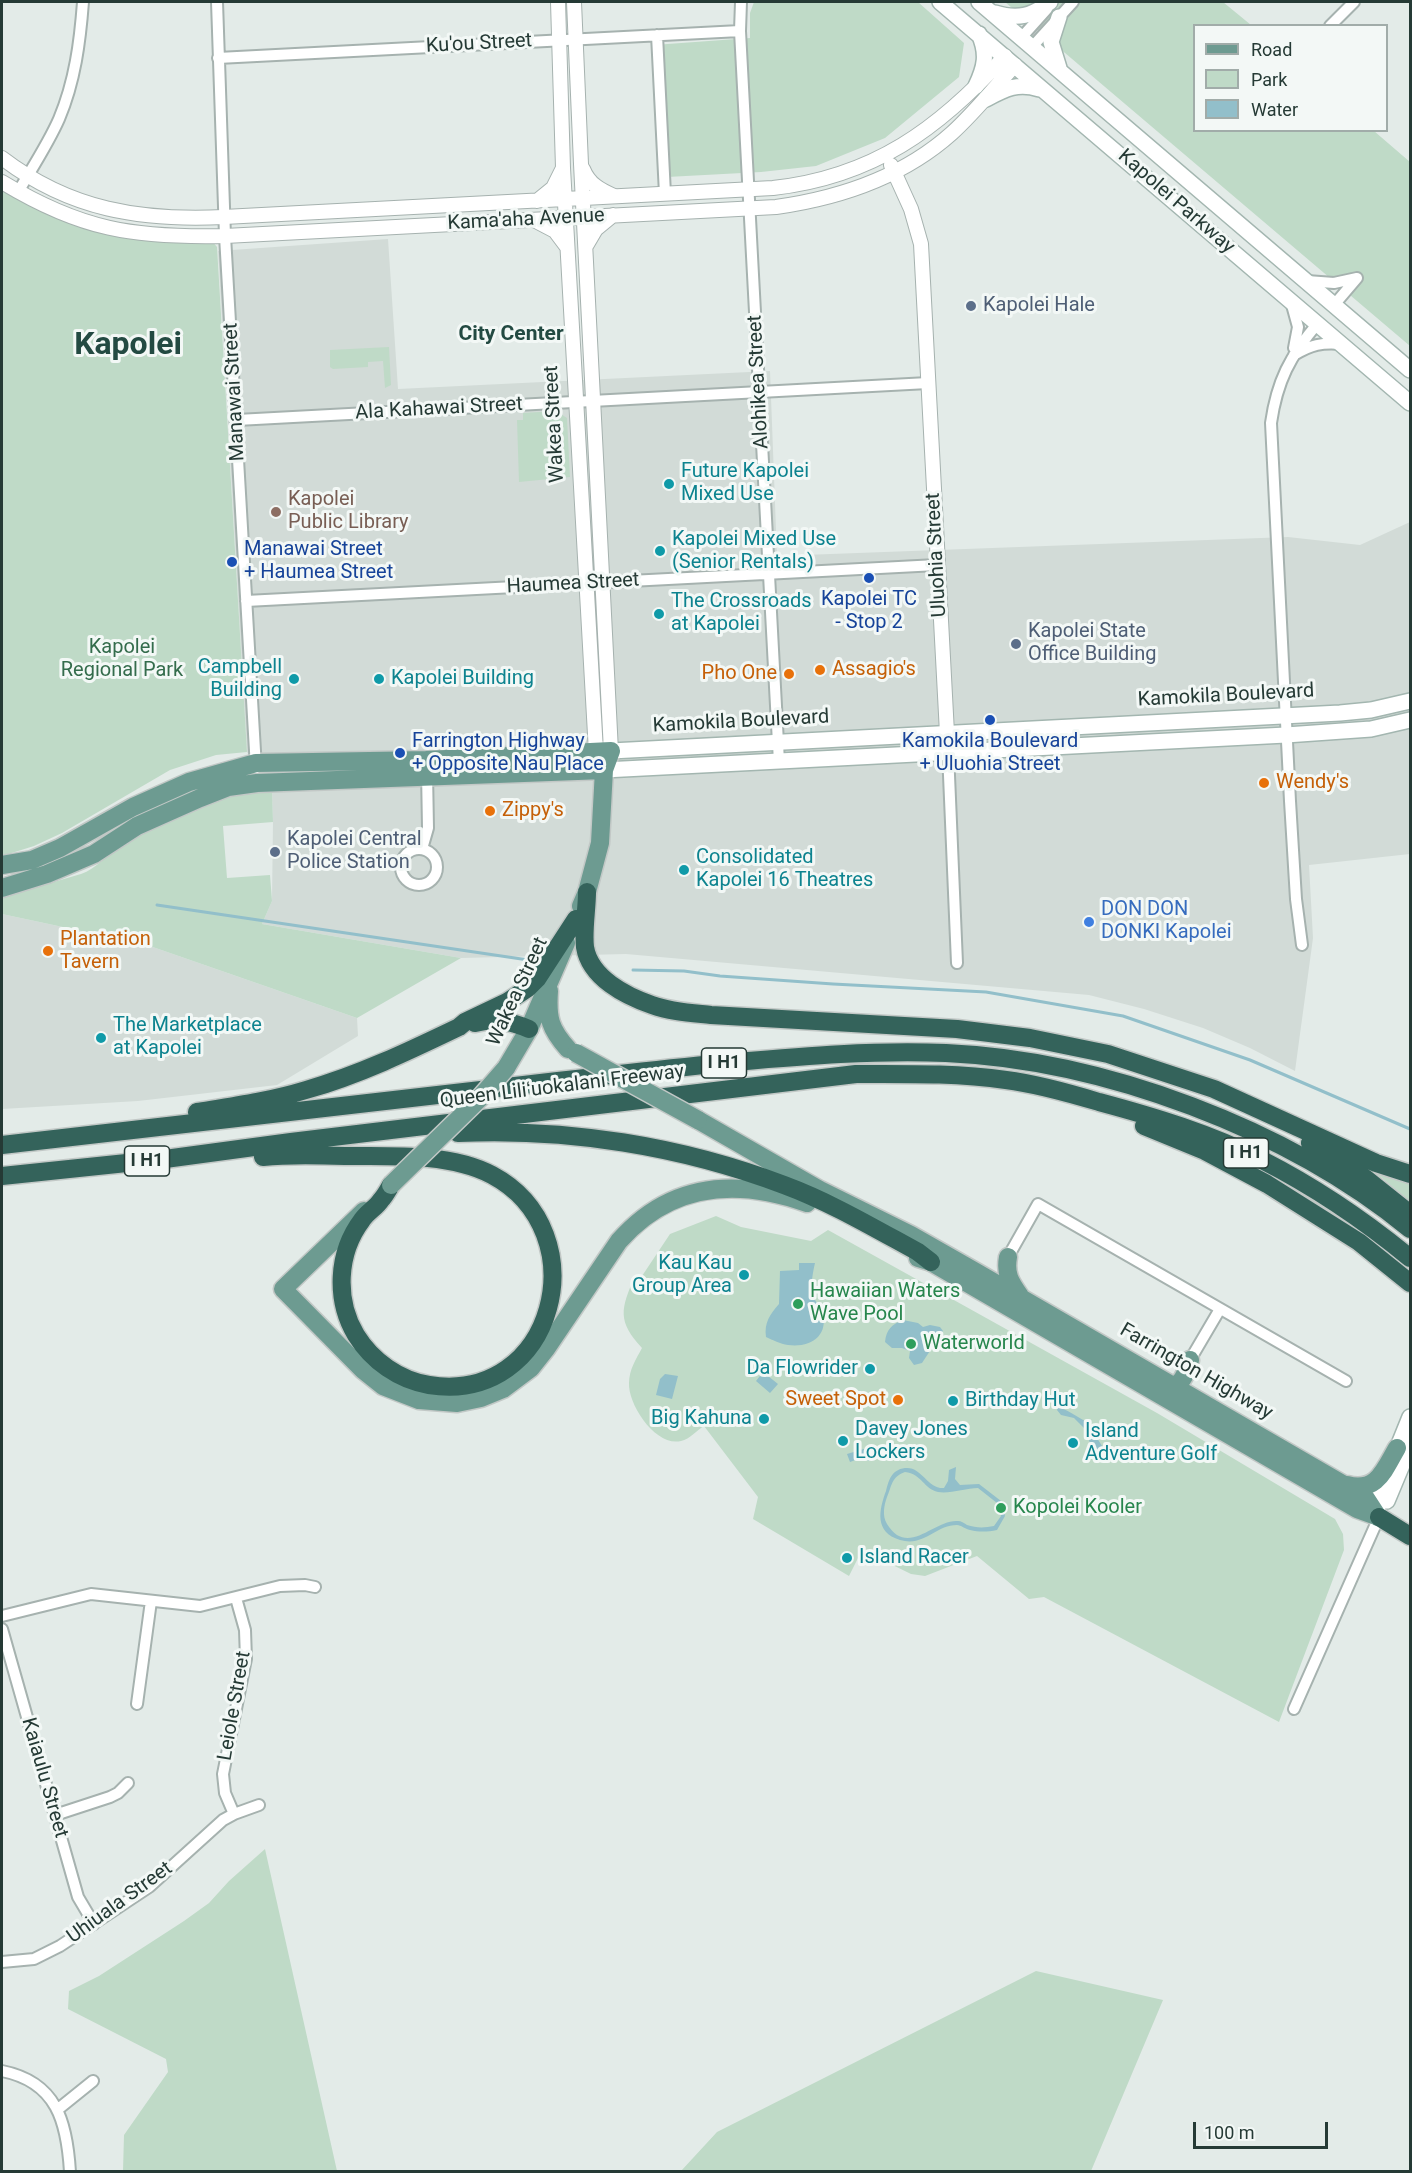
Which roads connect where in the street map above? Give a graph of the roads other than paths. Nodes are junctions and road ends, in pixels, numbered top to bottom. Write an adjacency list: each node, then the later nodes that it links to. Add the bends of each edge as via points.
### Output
1 (83, 2): 30 (street, via 71,84 58,120)
2 (217, 2): 19 (street, Manawai Street)
3 (558, 2): 16 (street, Wakea Street)
4 (574, 2): 17 (street, Wakea Street)
5 (741, 2): 13 (street, Alohikea Street)
6 (940, 2): 14 (main road, Kapolei Parkway)
7 (1051, 2): 10 (main road, via 1023,17 1006,16); 18 (street)
8 (1073, 2): 11 (street)
9 (1354, 2): 12 (street)
10 (984, 6): 18 (main road, Kapolei Parkway)
11 (1059, 17): 18 (street); 21 (main road, via 1051,42)
12 (1332, 24)
13 (740, 31): 15 (street, Ku'ou Street); 32 (street, Alohikea Street)
14 (979, 34): 20 (main road, Kapolei Parkway); 22 (main road, via 986,62)
15 (657, 35): 17 (street, Ku'ou Street); 34 (street)
16 (557, 40): 17 (street, Ku'ou Street); 19 (street, Ku'ou Street); 28 (street, Wakea Street)
17 (575, 40): 27 (street, Wakea Street)
18 (1027, 42): 20 (main road); 21 (main road, Kapolei Parkway)
19 (218, 58): 42 (street, Manawai Street)
20 (1010, 61): 22 (street, Kama'aha Avenue); 23 (main road, Kapolei Parkway); 24 (street, Kama'aha Avenue)
21 (1060, 71): 48 (main road, Kapolei Parkway)
22 (976, 86): 25 (street, Kama'aha Avenue, via 940,120)
23 (1045, 90): 24 (main road, via 1014,86); 49 (main road, Kapolei Parkway)
24 (986, 99): 29 (street, Kama'aha Avenue, via 935,147)
25 (886, 155): 29 (street, Uluohia Street); 32 (street, Kama'aha Avenue, via 829,177)
26 (2, 158): 30 (street, Kama'aha Avenue)
27 (580, 164): 35 (street, via 594,186); 36 (street, Wakea Street)
28 (563, 168): 37 (street, Wakea Street); 38 (street, via 553,188)
29 (894, 172): 39 (street, Kama'aha Avenue, via 831,196); 55 (street, Uluohia Street, via 921,244)
30 (28, 176): 33 (street); 42 (street, Kama'aha Avenue, via 71,197 112,210 156,218)
31 (2, 182): 33 (street, Kama'aha Avenue)
32 (749, 190): 34 (street, Kama'aha Avenue); 39 (street, Alohikea Street)
33 (18, 192): 45 (street, Kama'aha Avenue, via 52,209 112,230 154,236)
34 (665, 194): 35 (street, Kama'aha Avenue)
35 (616, 197): 36 (street, Kama'aha Avenue)
36 (583, 199): 37 (street, Kama'aha Avenue); 41 (street, Wakea Street)
37 (565, 200): 38 (street, Kama'aha Avenue); 43 (street, Wakea Street)
38 (537, 201): 42 (street, Kama'aha Avenue)
39 (750, 208): 40 (street, Kama'aha Avenue); 56 (street, Alohikea Street)
40 (613, 215): 41 (street, Kama'aha Avenue); 47 (street, via 596,229)
41 (584, 217): 43 (street, Kama'aha Avenue); 47 (street, Wakea Street)
42 (224, 218): 45 (street, Manawai Street)
43 (566, 218): 44 (street, Kama'aha Avenue); 46 (street, Wakea Street)
44 (532, 219): 45 (street, Kama'aha Avenue); 46 (street, via 555,231)
45 (225, 236): 60 (street, Manawai Street)
46 (567, 246): 58 (street, Wakea Street)
47 (586, 246): 57 (street, Wakea Street)
48 (1306, 281): 50 (main road, Kapolei Parkway); 50 (street, via 1334,283 1357,278)
49 (1289, 299): 51 (main road, Kapolei Parkway); 53 (street, via 1298,327)
50 (1334, 305): 51 (main road); 54 (main road, Kapolei Parkway)
51 (1317, 323): 52 (main road, Kapolei Parkway); 53 (street)
52 (1342, 344): 53 (street, via 1313,345); 59 (main road, Kapolei Parkway)
53 (1291, 357): 67 (street, via 1278,389 1271,423)
54 (1410, 370)
55 (928, 382): 56 (street, Ala Kahawai Street); 61 (street, Uluohia Street)
56 (759, 392): 57 (street, Ala Kahawai Street); 62 (street, Alohikea Street)
57 (593, 400): 58 (street, Ala Kahawai Street); 63 (street, Wakea Street)
58 (576, 401): 60 (street, Ala Kahawai Street); 64 (street, Wakea Street)
59 (1410, 403)
60 (237, 420): 65 (street, Manawai Street)
61 (937, 565): 62 (street, Haumea Street); 69 (street, Uluohia Street)
62 (770, 574): 63 (street, Haumea Street); 71 (street, Alohikea Street)
63 (603, 583): 64 (street, Haumea Street); 72 (street, Wakea Street)
64 (585, 584): 65 (street, Haumea Street); 72 (street, Wakea Street)
65 (246, 602): 75 (street, Manawai Street)
66 (1410, 701): 67 (main road, Kamokila Boulevard, via 1371,710)
67 (1285, 715): 69 (main road, Kamokila Boulevard); 70 (street)
68 (1410, 720): 70 (main road, Kamokila Boulevard, via 1371,729)
69 (946, 733): 71 (main road, Kamokila Boulevard); 73 (street, Uluohia Street)
70 (1286, 735): 73 (main road, Kamokila Boulevard); 84 (street)
71 (777, 743): 72 (main road, Kamokila Boulevard); 74 (street, Alohikea Street)
72 (604, 752): 76 (main road, Kamokila Boulevard); 77 (main road, Wakea Street)
73 (948, 752): 74 (main road, Kamokila Boulevard); 85 (street, Uluohia Street)
74 (779, 762): 77 (main road, Kamokila Boulevard)
75 (256, 763): 76 (main road, Kamokila Boulevard); 78 (street, Manawai Street); 80 (main road, Kamokila Boulevard, via 189,782 60,848 32,860)
76 (426, 768): 77 (main road, Kamokila Boulevard); 78 (main road, Kamokila Boulevard); 79 (street, via 428,828)
77 (604, 770): 82 (main road, Wakea Street, via 600,843)
78 (257, 783): 81 (main road, Kamokila Boulevard, via 200,798 137,826 94,854)
79 (422, 849)
80 (2, 865)
81 (2, 888)
82 (587, 892): 83 (main road, Wakea Street); 90 (highway, via 585,947 591,962 604,979 653,1006 711,1015 957,1029 1030,1038)
83 (576, 919): 86 (main road, Wakea Street); 87 (highway, via 528,988)
84 (1302, 945)
85 (957, 963)
86 (550, 982): 88 (main road, Wakea Street); 89 (main road, via 550,1024)
87 (459, 1027): 88 (highway, via 501,1020); 94 (highway, via 380,1064 273,1099)
88 (529, 1029): 89 (main road, Farrington Highway); 99 (main road, Wakea Street, bridge, via 506,1068)
89 (572, 1051): 106 (main road, Farrington Highway, bridge)
90 (1108, 1054): 91 (highway, via 957,1038 921,1038 739,1055); 92 (highway)
91 (650, 1069): 96 (highway, Queen Liliʻuokalani Freeway / I H1); 101 (highway, Queen Liliʻuokalani Freeway / I H1, via 890,1051 960,1054 1049,1066 1151,1093 1232,1122 1324,1170)
92 (1214, 1089): 97 (highway, via 1377,1163); 100 (highway, via 1325,1151)
93 (1060, 1091): 95 (highway, Queen Liliʻuokalani Freeway / I H1, via 1007,1080 943,1074 856,1074); 104 (highway, Queen Liliʻuokalani Freeway / I H1, via 1147,1115 1262,1160 1332,1201); 107 (highway, via 1205,1150 1267,1184 1359,1242)
94 (2, 1134)
95 (291, 1142): 98 (highway, Queen Liliʻuokalani Freeway / I H1); 105 (highway, via 485,1132 574,1137 655,1148 785,1185 867,1224)
96 (2, 1145)
97 (1410, 1173)
98 (2, 1177): 99 (highway, via 108,1174 283,1155 401,1157 480,1169 527,1203 545,1234 552,1264 551,1298 539,1332 516,1361 495,1375 460,1386 423,1384 400,1376 379,1362 356,1334 343,1299 345,1256 363,1218)
99 (391, 1185): 102 (main road, Wakea Street, via 283,1288 363,1370 383,1386 419,1400 457,1403 481,1398 503,1389 531,1368 619,1241 642,1218 678,1197 703,1190 759,1189 823,1209)
100 (1410, 1214)
101 (1410, 1229)
102 (894, 1244): 105 (main road, Farrington Highway)
103 (1008, 1257): 106 (main road, via 996,1266); 108 (main road, via 1009,1280); 109 (street, via 1038,1204)
104 (1410, 1258)
105 (931, 1262): 111 (main road, Farrington Highway)
106 (976, 1272): 108 (main road, Farrington Highway)
107 (1410, 1283)
108 (1021, 1297): 111 (main road, Farrington Highway)
109 (1220, 1309): 110 (street); 112 (street)
110 (1184, 1374): 111 (main road, via 1175,1372); 111 (main road, via 1163,1389); 115 (main road, Farrington Highway, via 1203,1402)
111 (1152, 1381): 116 (main road, Farrington Highway, via 1357,1509)
112 (1346, 1381)
113 (1410, 1417): 114 (main road)
114 (1404, 1447): 115 (main road, via 1375,1482 1356,1487); 116 (main road)
115 (1342, 1484): 116 (main road, Farrington Highway, via 1365,1497)
116 (1379, 1517): 117 (highway); 124 (street)
117 (1410, 1536)
118 (315, 1587): 119 (street, via 280,1586)
119 (236, 1598): 120 (street, via 200,1606); 127 (street, Leiole Street, via 245,1630 246,1659 223,1774 225,1793)
120 (151, 1601): 121 (street, via 91,1594); 123 (street)
121 (2, 1616)
122 (2, 1629): 128 (street, Kaiaulu Street)
123 (137, 1704)
124 (1294, 1709)
125 (128, 1783): 128 (street, via 110,1797)
126 (259, 1805): 127 (street, Uhiuala Street)
127 (234, 1814): 129 (street, Uhiuala Street, via 213,1828 149,1887)
128 (55, 1815): 129 (street, Kaiaulu Street, via 80,1902)
129 (94, 1924): 130 (street, Uhiuala Street, via 43,1956)
130 (2, 1962)
131 (2, 2071): 133 (street, via 34,2084)
132 (93, 2081): 133 (street)
133 (57, 2110): 134 (street, via 66,2133)
134 (70, 2172)

